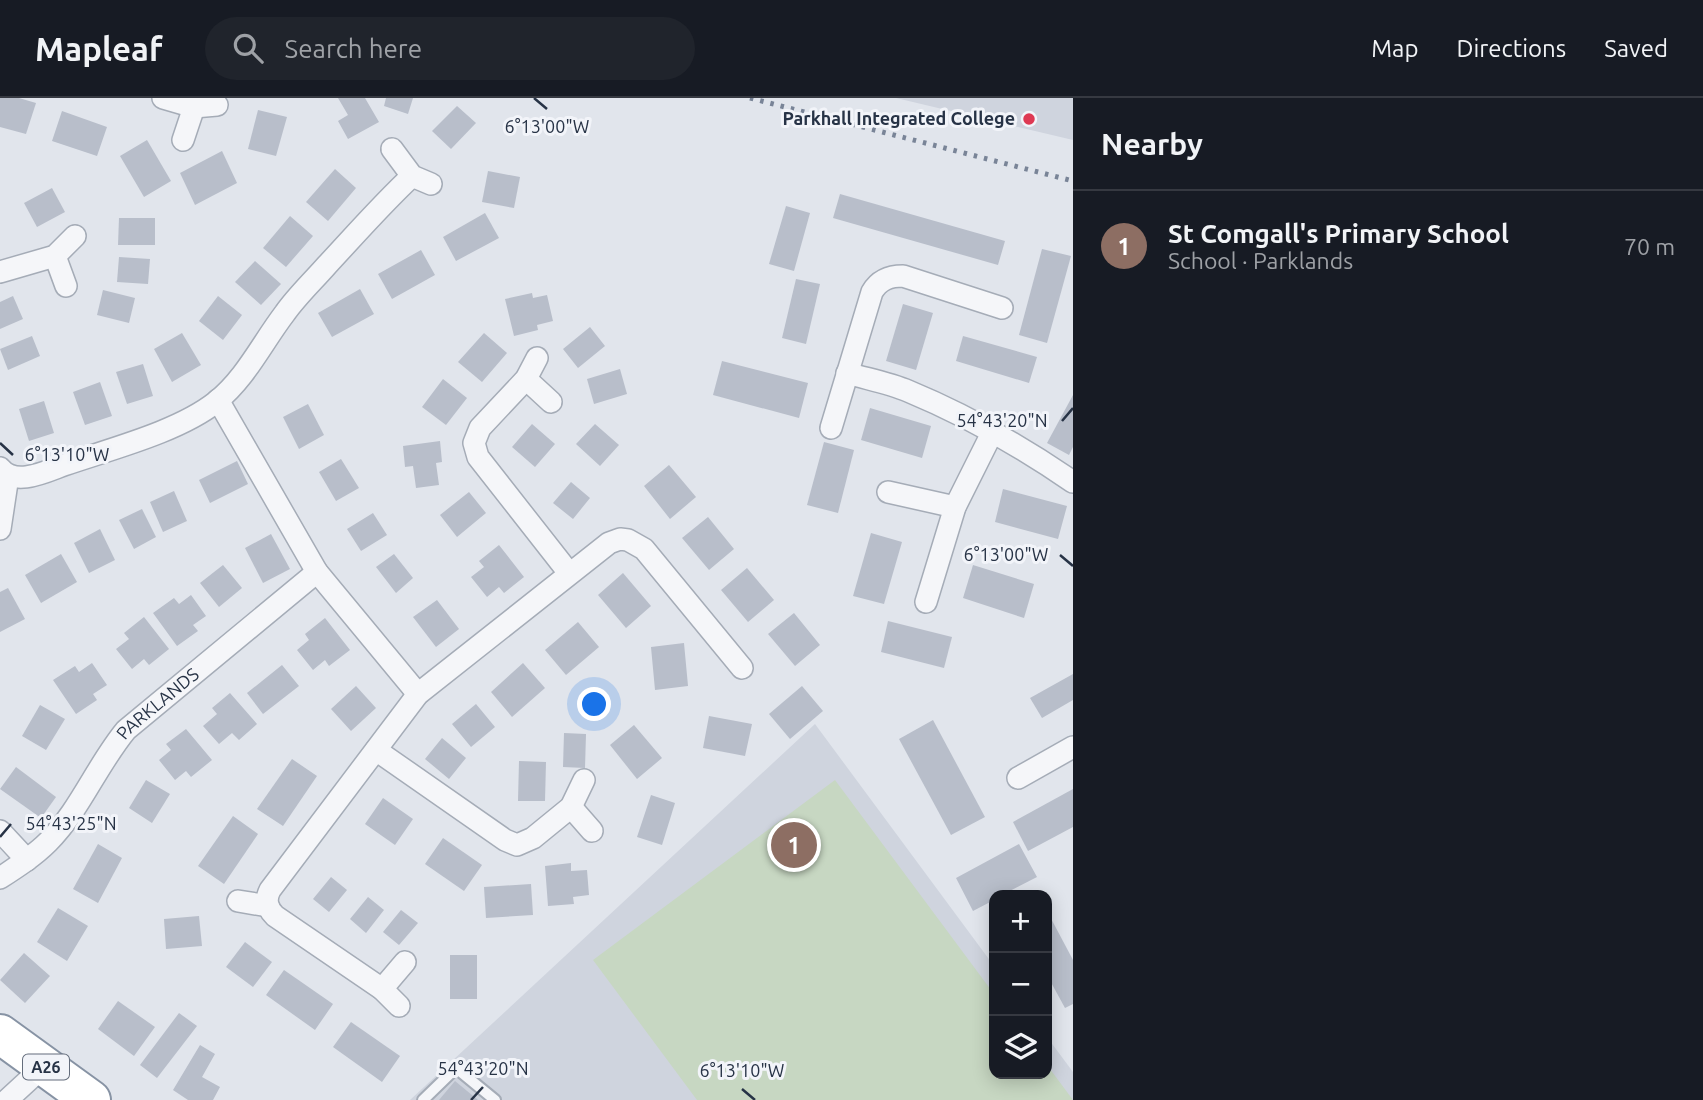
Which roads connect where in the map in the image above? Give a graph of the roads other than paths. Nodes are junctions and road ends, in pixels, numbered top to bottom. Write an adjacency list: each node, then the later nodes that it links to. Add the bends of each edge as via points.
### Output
1 (163, 98): 3 (street)
2 (217, 105): 3 (street)
3 (194, 107): 4 (street)
4 (183, 140)
5 (392, 149): 14 (street, via 421,180 379,208 293,303)
6 (75, 236): 7 (street)
7 (55, 256): 8 (street); 9 (street)
8 (0, 272)
9 (65, 286)
10 (1002, 308): 12 (street, via 919,280 890,277 872,292)
11 (537, 358): 13 (street)
12 (847, 373): 16 (street); 17 (street, via 906,390)
13 (526, 379): 15 (street); 24 (street, via 480,428 475,450)
14 (218, 400): 18 (street, via 202,412 135,440 24,477); 23 (street)
15 (551, 402)
16 (831, 428)
17 (992, 433): 19 (street); 21 (street)
18 (4, 472): 22 (street)
19 (1073, 482)
20 (888, 492): 21 (street)
21 (955, 507): 25 (street)
22 (0, 529)
23 (317, 572): 27 (street); 35 (street, PARKLANDS, via 126,730 57,832)
24 (569, 573): 26 (street, via 612,542 624,539 638,544); 27 (street)
25 (926, 602)
26 (742, 668)
27 (418, 694): 29 (street)
28 (1073, 747): 30 (street)
29 (376, 750): 32 (street, via 513,844 530,841); 38 (street, via 270,890)
30 (1018, 778)
31 (584, 780): 32 (street)
32 (571, 807): 34 (street)
33 (0, 831): 35 (street)
34 (592, 831)
35 (27, 860): 36 (street, PARKLANDS)
36 (0, 878)
37 (238, 901): 38 (street)
38 (268, 906): 40 (street, via 275,916)
39 (405, 962): 40 (street)
40 (382, 989): 41 (street)
41 (400, 1006)
42 (0, 1034): 43 (highway, A26)
43 (44, 1066): 44 (street); 45 (highway, A26)
44 (7, 1100)
45 (91, 1100)
46 (423, 1100): 47 (lane, via 456,1068)
47 (495, 1100)

